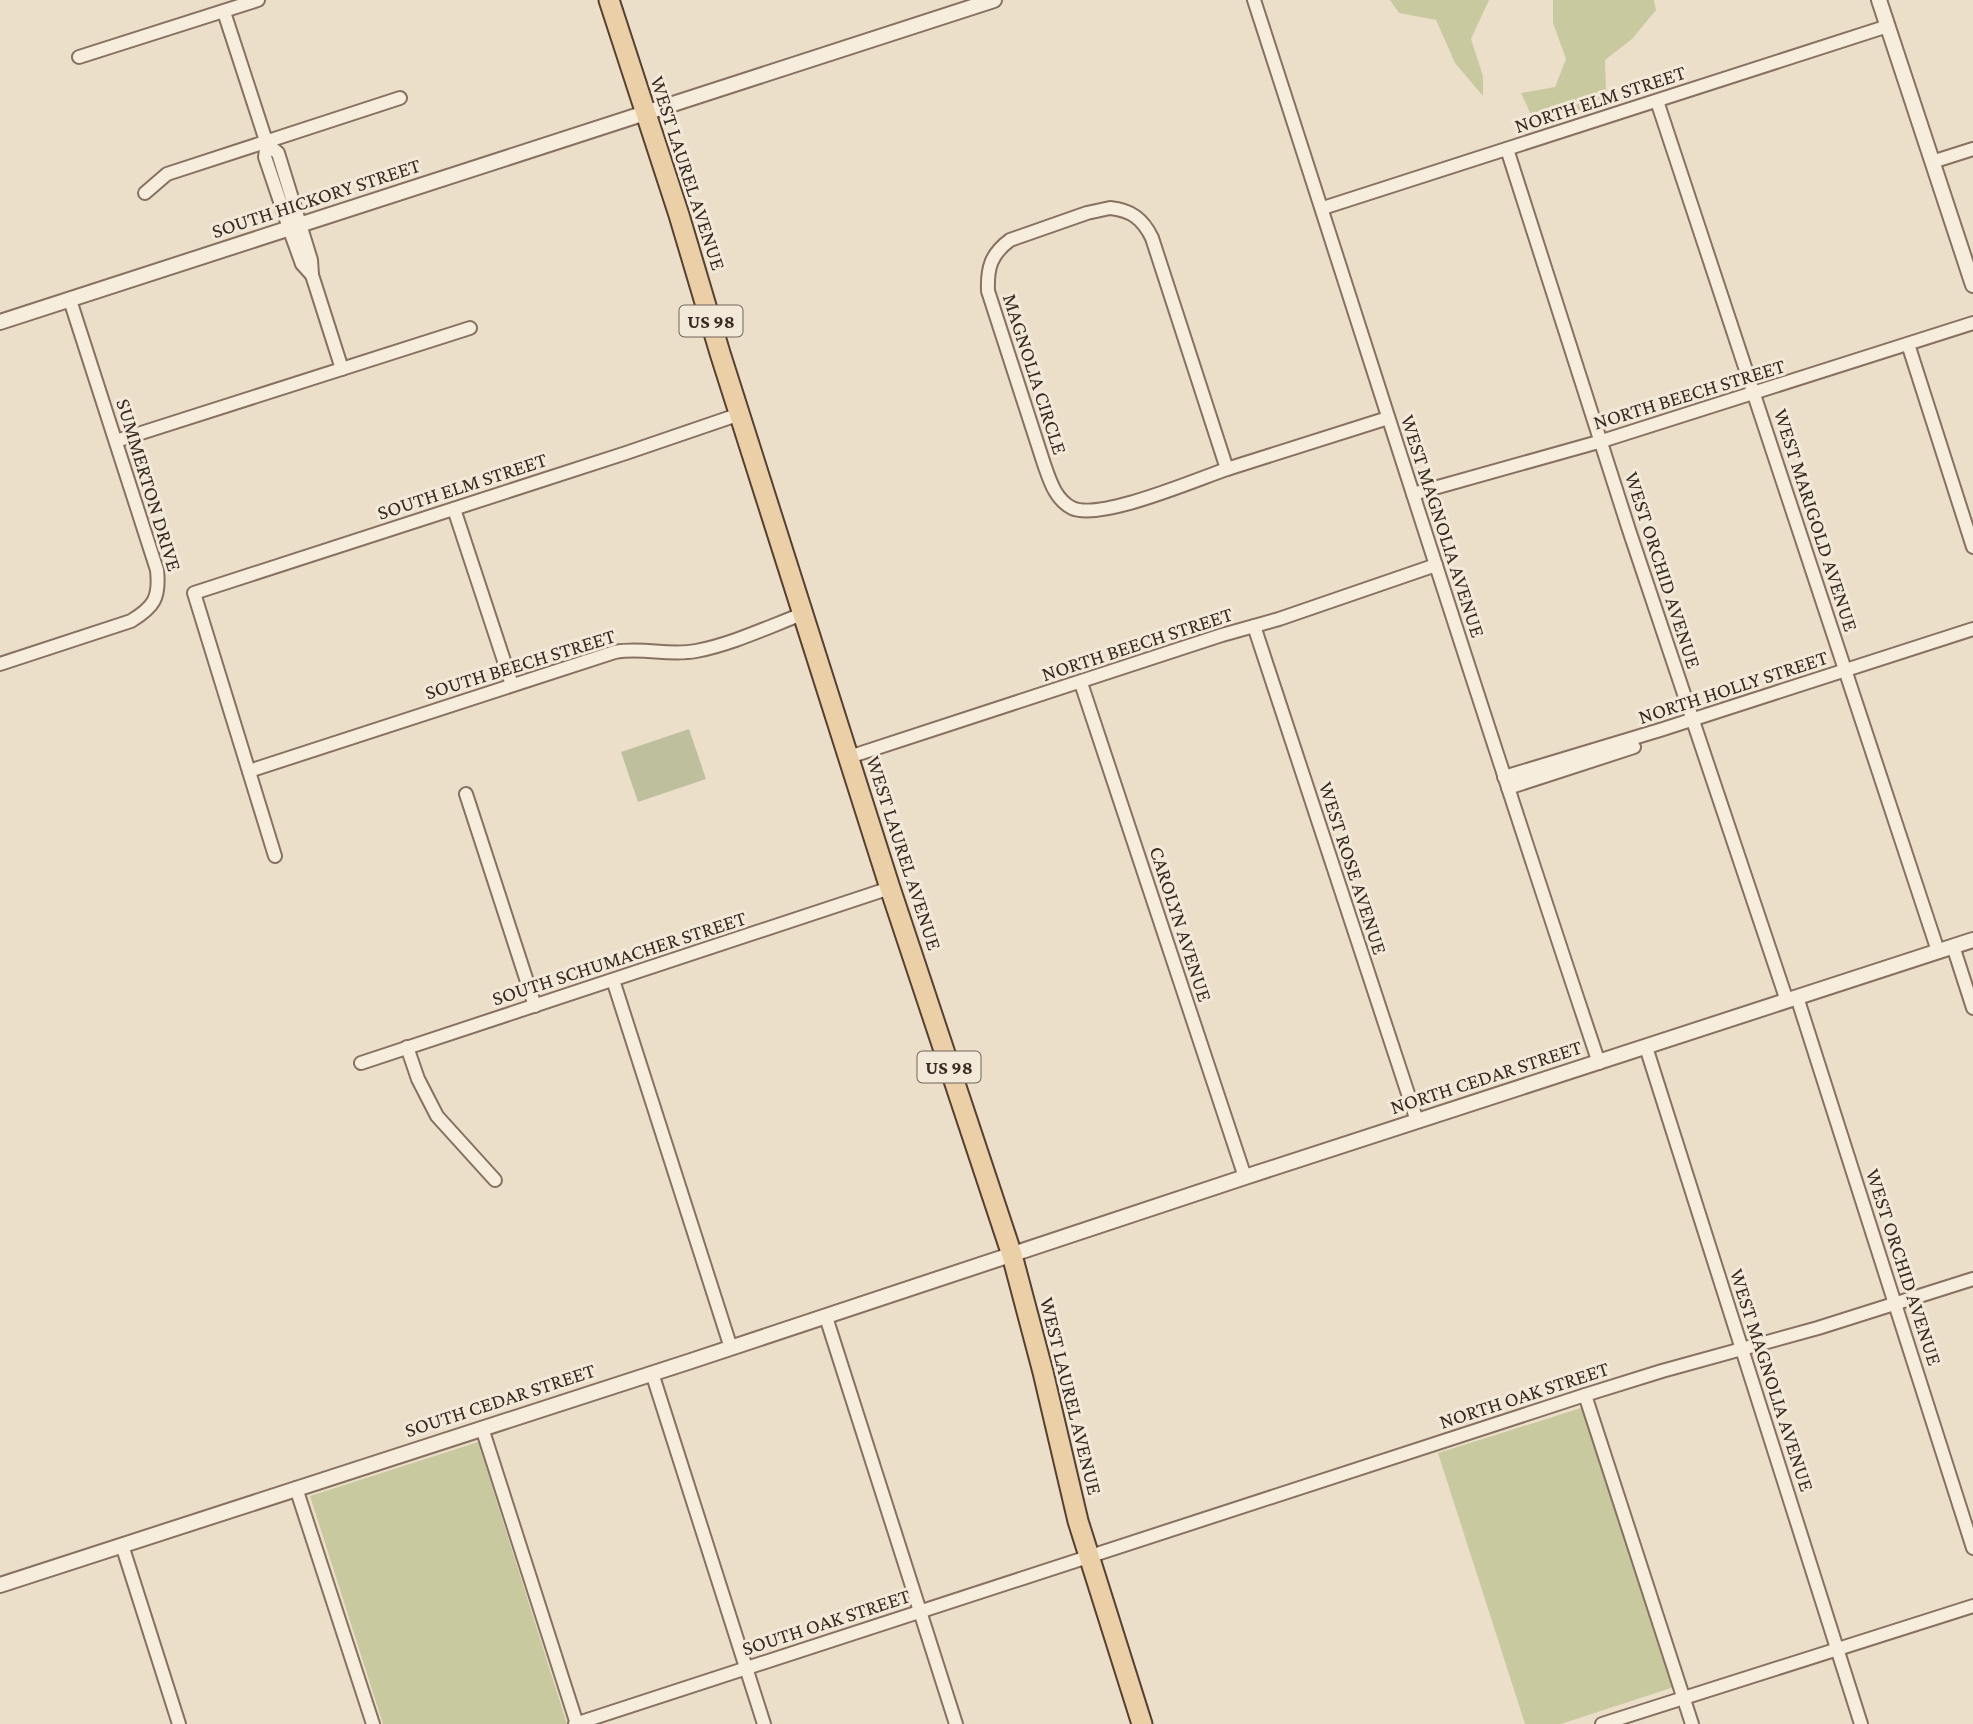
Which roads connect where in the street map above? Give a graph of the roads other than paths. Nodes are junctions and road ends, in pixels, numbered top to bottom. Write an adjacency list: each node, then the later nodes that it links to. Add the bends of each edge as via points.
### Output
1 (258, 0): 6 (street)
2 (609, 0): 11 (main road, WEST LAUREL AVENUE / US 98)
3 (994, 0): 11 (street, SOUTH HICKORY STREET)
4 (1254, 0): 17 (street, WEST MAGNOLIA AVENUE)
5 (1879, 0): 7 (street)
6 (223, 12): 8 (street); 12 (street)
7 (1888, 26): 10 (street, NORTH ELM STREET); 15 (street)
8 (79, 57)
9 (401, 98): 12 (street)
10 (1657, 101): 13 (street, NORTH ELM STREET); 26 (street, WEST MARIGOLD AVENUE)
11 (645, 113): 18 (street, SOUTH HICKORY STREET); 27 (main road, WEST LAUREL AVENUE / US 98)
12 (267, 144): 16 (street, via 167,174); 18 (street, via 265,157)
13 (1507, 149): 17 (street, NORTH ELM STREET); 30 (street, WEST ORCHID AVENUE)
14 (1973, 149): 15 (street)
15 (1932, 162): 19 (street)
16 (145, 193)
17 (1323, 208): 28 (street, WEST MAGNOLIA AVENUE)
18 (295, 227): 20 (street, SOUTH HICKORY STREET); 25 (street, via 302,264 312,275)
19 (1973, 285)
20 (70, 300): 21 (street, SOUTH HICKORY STREET); 29 (street, SUMMERTON DRIVE)
21 (0, 322)
22 (1973, 323): 24 (street, NORTH BEECH STREET)
23 (470, 328): 25 (street)
24 (1908, 344): 26 (street, NORTH BEECH STREET); 34 (street)
25 (342, 369): 29 (street)
26 (1754, 394): 30 (street, NORTH BEECH STREET); 40 (street, WEST MARIGOLD AVENUE)
27 (740, 414): 33 (street, SOUTH ELM STREET); 36 (main road, WEST LAUREL AVENUE / US 98)
28 (1388, 418): 31 (street, MAGNOLIA CIRCLE); 32 (street, WEST MAGNOLIA AVENUE)
29 (116, 441): 39 (street, SUMMERTON DRIVE, via 157,570 159,589 154,602 131,621)
30 (1602, 441): 32 (street, NORTH BEECH STREET); 43 (street, WEST ORCHID AVENUE)
31 (1227, 469): 31 (street, MAGNOLIA CIRCLE, via 1106,509 1082,511 1062,501 1044,464 988,291 988,269 999,248 1042,227 1098,210 1122,209 1142,220 1163,266)
32 (1413, 494): 35 (street, WEST MAGNOLIA AVENUE)
33 (454, 509): 42 (street); 45 (street, SOUTH ELM STREET, via 194,593)
34 (1973, 547)
35 (1436, 565): 37 (street, NORTH BEECH STREET); 46 (street, WEST MAGNOLIA AVENUE)
36 (805, 614): 42 (street, SOUTH BEECH STREET, via 696,651 626,650); 44 (main road, WEST LAUREL AVENUE / US 98)
37 (1254, 626): 41 (street, NORTH BEECH STREET); 61 (street, WEST ROSE AVENUE)
38 (1973, 629): 40 (street, NORTH HOLLY STREET)
39 (0, 664)
40 (1845, 671): 43 (street, NORTH HOLLY STREET); 52 (street, WEST MARIGOLD AVENUE)
41 (1082, 683): 44 (street, NORTH BEECH STREET); 62 (street, CAROLYN AVENUE)
42 (512, 685): 45 (street, SOUTH BEECH STREET)
43 (1693, 723): 46 (street); 54 (street, WEST ORCHID AVENUE)
44 (849, 757): 49 (main road, WEST LAUREL AVENUE / US 98)
45 (249, 771): 48 (street)
46 (1506, 782): 60 (street, WEST MAGNOLIA AVENUE)
47 (466, 794): 55 (street)
48 (275, 856)
49 (890, 888): 53 (street, SOUTH SCHUMACHER STREET); 64 (main road, WEST LAUREL AVENUE / US 98)
50 (1973, 940): 51 (street, NORTH CEDAR STREET)
51 (1953, 946): 52 (street, NORTH CEDAR STREET); 56 (street)
52 (1938, 951): 54 (street, NORTH CEDAR STREET)
53 (613, 980): 55 (street, SOUTH SCHUMACHER STREET); 68 (street)
54 (1792, 999): 58 (street, NORTH CEDAR STREET); 66 (street, WEST ORCHID AVENUE)
55 (535, 1006): 57 (street, SOUTH SCHUMACHER STREET)
56 (1973, 1008)
57 (407, 1047): 59 (street, SOUTH SCHUMACHER STREET); 63 (street, via 437,1116)
58 (1646, 1047): 60 (street, NORTH CEDAR STREET); 69 (street, WEST MAGNOLIA AVENUE)
59 (360, 1063)
60 (1599, 1063): 61 (street, NORTH CEDAR STREET)
61 (1417, 1121): 62 (street, NORTH CEDAR STREET)
62 (1245, 1177): 64 (street, NORTH CEDAR STREET)
63 (495, 1181)
64 (1012, 1255): 67 (street, SOUTH CEDAR STREET); 76 (main road, WEST LAUREL AVENUE / US 98)
65 (1973, 1279): 66 (street, NORTH OAK STREET)
66 (1896, 1304): 69 (street, NORTH OAK STREET); 75 (street, WEST ORCHID AVENUE)
67 (826, 1317): 68 (street, SOUTH CEDAR STREET); 79 (street)
68 (731, 1348): 70 (street, SOUTH CEDAR STREET)
69 (1742, 1349): 71 (street, NORTH OAK STREET); 80 (street, WEST MAGNOLIA AVENUE)
70 (652, 1373): 72 (street, SOUTH CEDAR STREET); 81 (street)
71 (1585, 1395): 76 (street, NORTH OAK STREET); 82 (street)
72 (482, 1428): 73 (street, SOUTH CEDAR STREET); 85 (street)
73 (296, 1488): 74 (street, SOUTH CEDAR STREET); 84 (street)
74 (122, 1545): 77 (street, SOUTH CEDAR STREET); 83 (street)
75 (1973, 1548)
76 (1090, 1558): 79 (street, SOUTH OAK STREET); 88 (main road, WEST LAUREL AVENUE / US 98)
77 (0, 1585)
78 (1973, 1606): 80 (street)
79 (920, 1612): 81 (street, SOUTH OAK STREET); 87 (street)
80 (1837, 1651): 82 (street); 91 (street, WEST MAGNOLIA AVENUE)
81 (746, 1668): 85 (street, SOUTH OAK STREET); 86 (street)
82 (1683, 1698): 89 (street); 90 (street)
83 (179, 1724)
84 (373, 1724)
85 (576, 1724)
86 (764, 1724)
87 (956, 1724)
88 (1142, 1724)
89 (1602, 1724)
90 (1692, 1724)
91 (1861, 1724)

